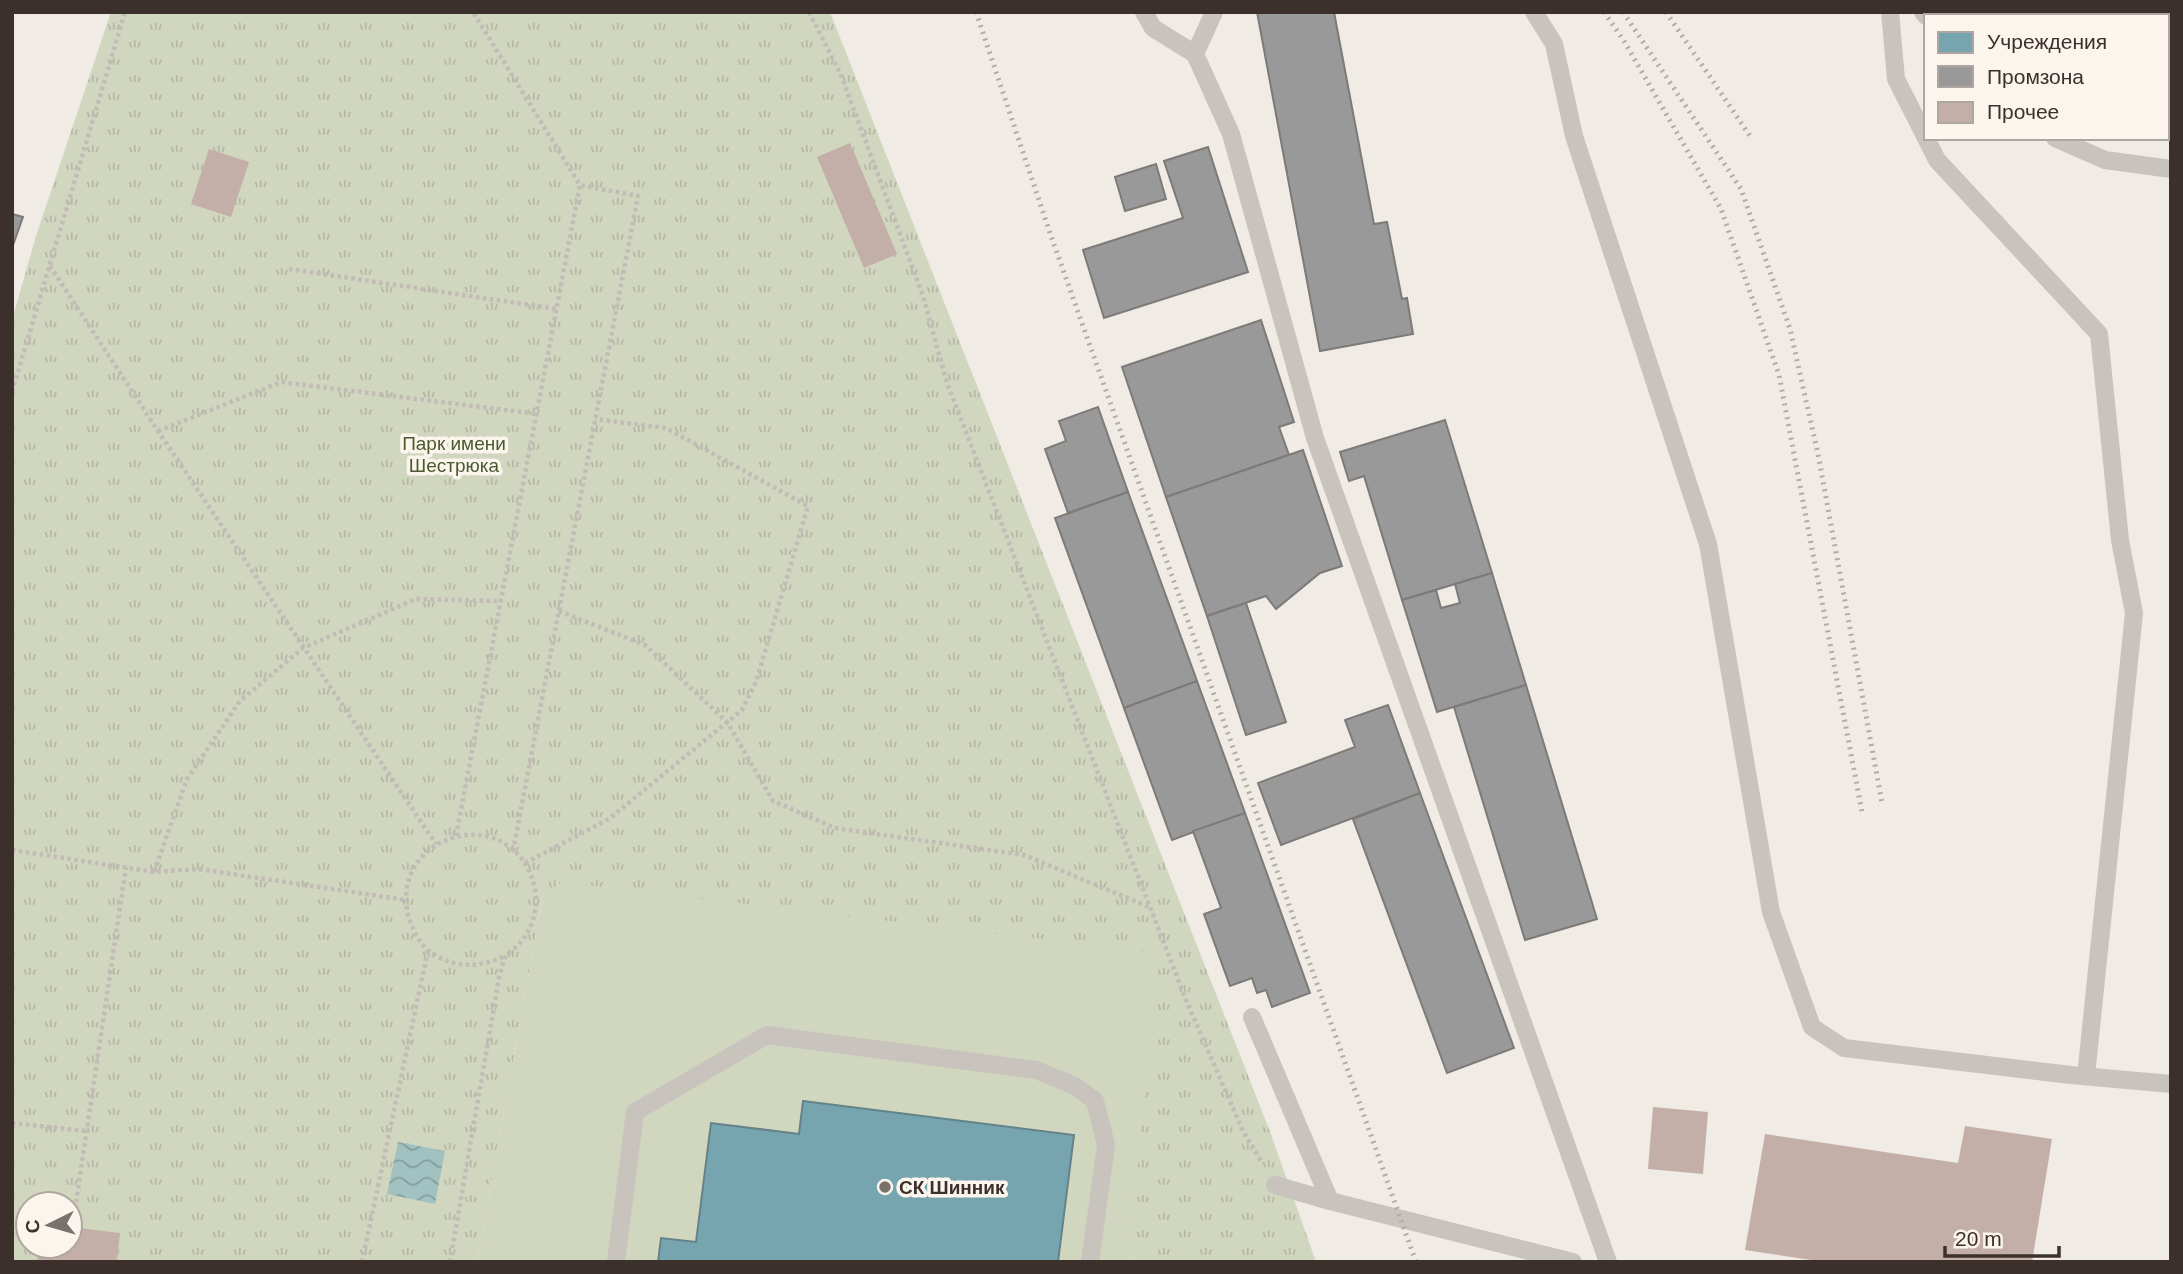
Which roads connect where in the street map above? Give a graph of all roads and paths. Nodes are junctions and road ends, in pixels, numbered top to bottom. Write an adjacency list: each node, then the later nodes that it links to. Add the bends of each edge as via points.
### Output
1 (125, 12): 14 (path)
2 (473, 12): 13 (path)
3 (808, 12): 33 (path, via 841,75 923,296 947,383)
4 (1144, 12): 8 (lane, via 1153,28)
5 (1214, 12): 8 (lane)
6 (1534, 12): 37 (lane, via 1554,44 1574,136 1708,544 1771,912 1812,1027 1844,1048)
7 (1890, 12): 9 (lane, via 1896,79)
8 (1195, 54): 49 (lane, via 1231,134 1315,438)
9 (1924, 134)
10 (1927, 140): 37 (lane, via 1937,160 2098,334 2120,540 2134,613)
11 (2060, 140): 12 (lane, via 2105,160)
12 (2171, 169)
13 (580, 185): 16 (path); 19 (path, via 638,196)
14 (50, 266): 17 (path); 20 (path)
15 (289, 269): 16 (path)
16 (557, 309): 18 (path)
17 (12, 392)
18 (538, 414): 20 (path, via 281,382); 21 (path)
19 (595, 419): 22 (path); 24 (path, via 666,428 808,506 756,682 743,710)
20 (158, 431): 23 (path)
21 (501, 601): 23 (path, via 416,599); 25 (path)
22 (559, 611): 24 (path, via 645,645); 28 (path)
23 (303, 648): 26 (path); 31 (path, via 240,701 187,779)
24 (727, 722): 29 (path, via 608,819); 33 (path, via 773,801 822,823 1024,855)
25 (456, 836): 26 (path); 28 (path, via 493,838)
26 (436, 844): 32 (path, via 412,871)
27 (12, 850): 30 (path)
28 (513, 850): 29 (path)
29 (525, 863): 35 (path, via 537,903 532,924)
30 (126, 867): 31 (path); 40 (path)
31 (154, 872): 32 (path, via 198,869)
32 (405, 900): 34 (path, via 410,923)
33 (1150, 908): 41 (path, via 1242,1129)
34 (428, 950): 35 (path, via 459,965 475,966); 44 (path)
35 (505, 956): 45 (path)
36 (1252, 1017): 43 (lane)
37 (2086, 1076): 38 (lane)
38 (2171, 1084)
39 (12, 1123): 40 (path)
40 (86, 1131): 42 (path)
41 (1275, 1185): 43 (lane)
42 (78, 1190)
43 (1330, 1201): 48 (lane)
44 (362, 1262)
45 (450, 1262)
46 (616, 1262): 47 (lane, via 635,1112 767,1035 1035,1070 1075,1086 1095,1101 1106,1145)
47 (1090, 1262)
48 (1573, 1262)
49 (1608, 1262)

